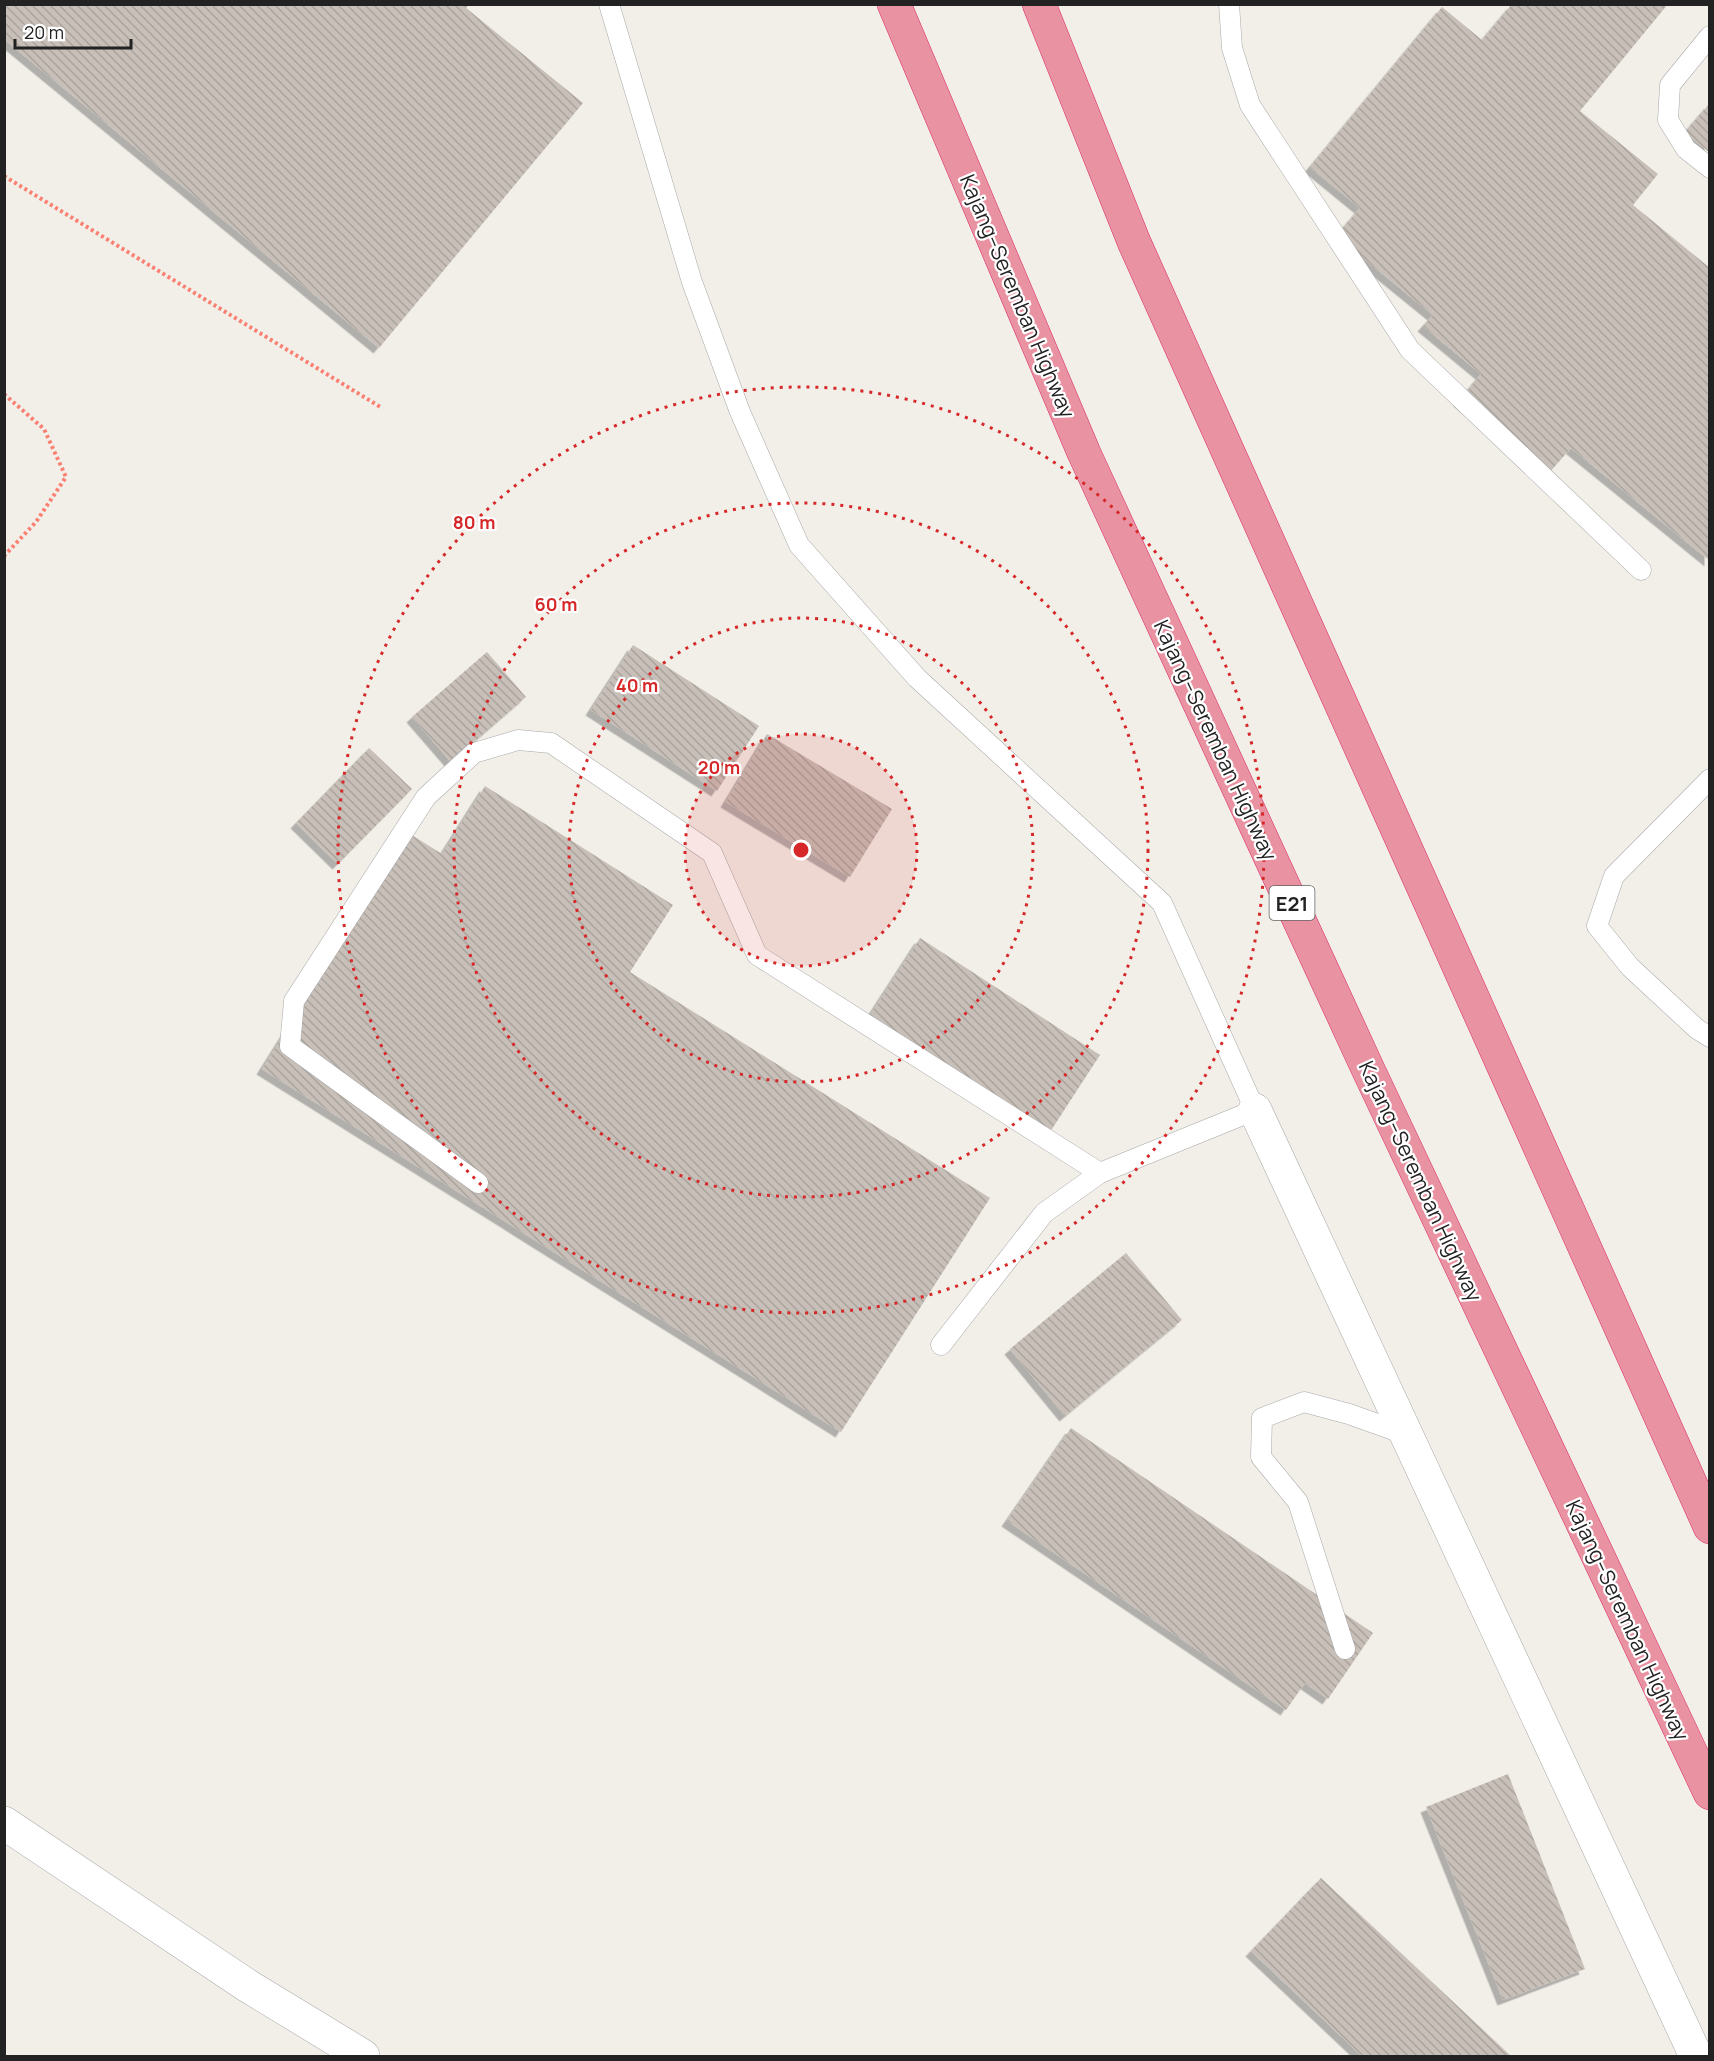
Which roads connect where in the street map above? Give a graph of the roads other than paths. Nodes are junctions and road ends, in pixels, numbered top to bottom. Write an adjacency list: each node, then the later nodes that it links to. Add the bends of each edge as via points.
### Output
1 (609, 4): 10 (lane, via 692,282 740,412 799,545 917,678 1162,903)
2 (894, 4): 17 (highway, Kajang–Seremban Highway / E21, via 1084,453 1372,1078)
3 (1039, 4): 15 (highway, via 1134,242)
4 (1229, 4): 7 (lane, via 1232,48 1250,105 1410,350)
5 (1710, 36): 6 (lane, via 1670,85 1668,120 1686,149)
6 (1710, 168)
7 (1641, 570)
8 (1710, 779): 9 (lane, via 1614,876 1597,926 1630,967)
9 (1710, 1037)
10 (1255, 1110): 11 (lane); 14 (street)
11 (1100, 1173): 12 (lane, via 757,955 712,853 551,743 518,740 474,753 426,797 294,1001 290,1046); 13 (lane, via 1044,1213)
12 (478, 1183)
13 (941, 1345)
14 (1405, 1434): 16 (lane, via 1304,1402 1262,1418 1261,1457 1298,1502); 20 (street)
15 (1710, 1527)
16 (1345, 1649)
17 (1710, 1793)
18 (4, 1823): 19 (street, via 248,1986)
19 (363, 2056)
20 (1696, 2056)

